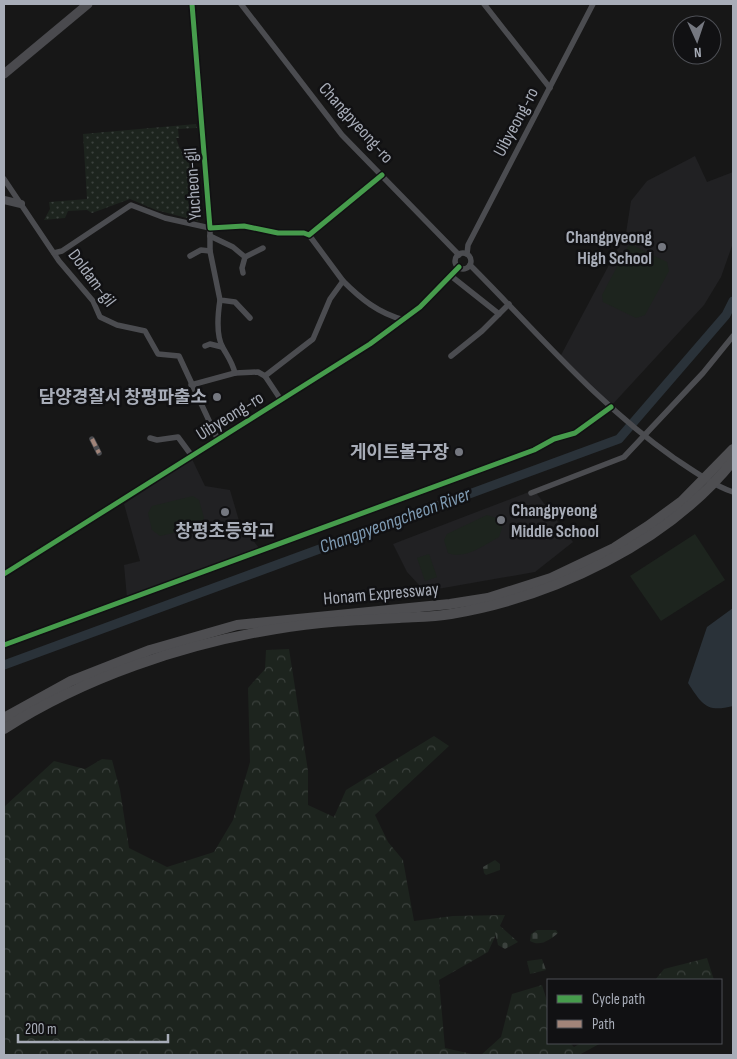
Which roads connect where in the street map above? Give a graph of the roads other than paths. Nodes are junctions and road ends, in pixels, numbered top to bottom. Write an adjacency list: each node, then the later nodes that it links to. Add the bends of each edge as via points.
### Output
1 (88, 4): 6 (main road)
2 (192, 4): 12 (street, Yucheon-gil)
3 (241, 4): 8 (street, Changpyeong-ro, via 342,135)
4 (484, 4): 7 (street)
5 (593, 4): 7 (street, Uibyeong-ro)
6 (4, 74)
7 (550, 88): 19 (street, Uibyeong-ro, via 468,245)
8 (382, 175): 13 (street); 18 (street, Changpyeong-ro)
9 (4, 179): 11 (street)
10 (4, 200): 11 (street)
11 (20, 204): 17 (street)
12 (210, 228): 13 (street, Yucheon-gil, via 244,226); 14 (street); 17 (street, via 165,218 131,205 62,251)
13 (309, 235): 26 (street)
14 (210, 236): 16 (street); 21 (street)
15 (263, 248): 21 (street)
16 (210, 251): 20 (street, via 201,250); 27 (street)
17 (54, 253): 38 (street, Doldam-gil, via 93,302 100,317 117,325 145,331 158,354 179,356)
18 (459, 254): 19 (street); 23 (street, via 455,260)
19 (467, 254): 22 (street, via 471,258)
20 (190, 256)
21 (245, 257): 24 (street)
22 (470, 265): 23 (street, via 465,269); 28 (street)
23 (458, 267): 25 (street, Uibyeong-ro)
24 (243, 273)
25 (451, 276): 29 (street); 31 (street, Uibyeong-ro)
26 (343, 281): 31 (street, via 364,302); 37 (street, via 330,299 312,339)
27 (220, 300): 30 (street, via 235,302); 34 (street)
28 (509, 304): 29 (street); 40 (street)
29 (499, 314): 35 (street)
30 (250, 318)
31 (404, 320): 39 (street, Uibyeong-ro)
32 (733, 336): 41 (street)
33 (206, 346): 34 (street)
34 (222, 347): 36 (street, via 232,361)
35 (451, 356)
36 (235, 373): 37 (street, via 258,372); 38 (street)
37 (265, 376): 39 (street)
38 (191, 385): 44 (street, Doldam-gil)
39 (281, 400): 44 (street, Uibyeong-ro)
40 (612, 408): 41 (street); 53 (street, via 575,433 554,439 534,450)
41 (644, 436): 49 (street, via 691,470); 50 (street, via 630,452 615,462)
42 (150, 438): 47 (street, via 178,437)
43 (92, 439): 46 (street)
44 (218, 440): 47 (street, Uibyeong-ro)
45 (733, 449): 48 (highway, Honam Expressway)
46 (99, 453)
47 (192, 456): 52 (street, Uibyeong-ro)
48 (729, 463): 51 (highway, Honam Expressway, via 714,485)
49 (733, 492)
50 (532, 493)
51 (686, 504): 54 (highway, Honam Expressway, via 614,548 567,571 518,589 450,604 237,626 150,650 71,681); 55 (highway, Honam Expressway, via 616,557 520,598 450,614 274,629 200,646 81,688 28,714)
52 (4, 574)
53 (4, 645)
54 (4, 718)
55 (4, 730)

